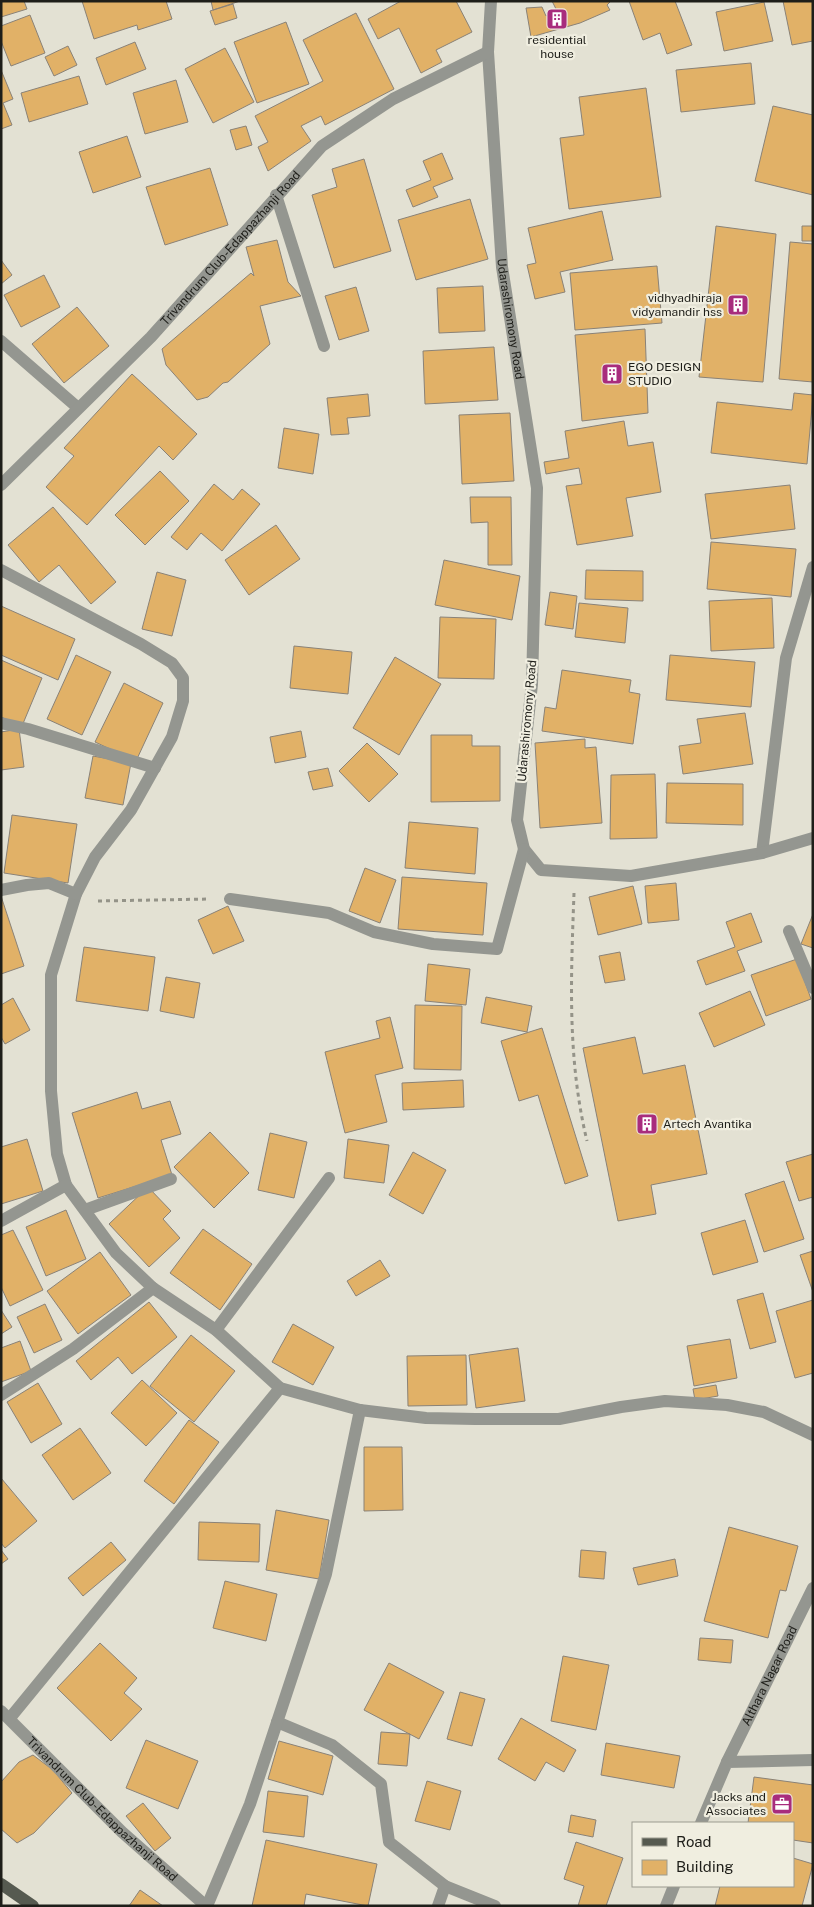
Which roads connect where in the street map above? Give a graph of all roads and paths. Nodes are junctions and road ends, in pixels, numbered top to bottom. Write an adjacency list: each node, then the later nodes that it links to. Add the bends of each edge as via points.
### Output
1 (491, 1): 2 (street, Udarashiromony Road)
2 (488, 52): 3 (street, Trivandrum Club-Edappazhanji Road, via 393,99 322,146); 13 (street, Udarashiromony Road, via 502,266 537,488 532,684 517,820)
3 (276, 195): 5 (street); 6 (street, Trivandrum Club-Edappazhanji Road, via 151,337)
4 (1, 341): 6 (street)
5 (324, 346)
6 (77, 407): 7 (street, Trivandrum Club-Edappazhanji Road)
7 (1, 485)
8 (813, 566): 14 (street, via 786,658)
9 (1, 570): 11 (street, via 172,663 183,678 183,701 172,737)
10 (1, 723): 11 (street)
11 (155, 768): 17 (street, via 96,857)
12 (813, 838): 14 (street, Udarashiromony Road)
13 (524, 849): 15 (street, Udarashiromony Road, via 541,870); 18 (street, via 497,949 433,944 374,932 330,913)
14 (762, 853): 15 (street, Udarashiromony Road, via 631,876)
15 (575, 872): 21 (path, via 570,1003 579,1109)
16 (1, 890): 17 (street, via 49,883)
17 (75, 898): 18 (path); 24 (street, via 51,975 51,1091 56,1154)
18 (230, 899)
19 (789, 931): 20 (street)
20 (813, 988)
21 (587, 1140)
22 (329, 1178): 28 (street)
23 (171, 1179): 25 (street)
24 (66, 1184): 25 (street); 26 (street)
25 (85, 1210): 27 (street, via 116,1253)
26 (1, 1221)
27 (153, 1288): 28 (street); 30 (street, via 72,1349)
28 (216, 1330): 29 (street)
29 (280, 1388): 31 (street); 34 (street)
30 (1, 1395)
31 (360, 1410): 32 (street, via 426,1418 559,1419 620,1406 700,1403 764,1412); 35 (street, via 326,1574)
32 (813, 1434)
33 (813, 1588): 37 (street, Althara Nagar Road)
34 (6, 1714): 43 (street, Trivandrum Club-Edappazhanji Road, via 122,1832)
35 (277, 1722): 40 (street, via 332,1745 381,1784 389,1842); 43 (street, via 250,1804)
36 (813, 1760): 37 (street)
37 (726, 1762): 38 (street, Althara Nagar Road)
38 (701, 1822)
39 (1, 1884): 42 (main road)
40 (445, 1886): 44 (street); 45 (street)
41 (674, 1887): 46 (street)
42 (33, 1906)
43 (207, 1906)
44 (438, 1906)
45 (495, 1906)
46 (666, 1906)

